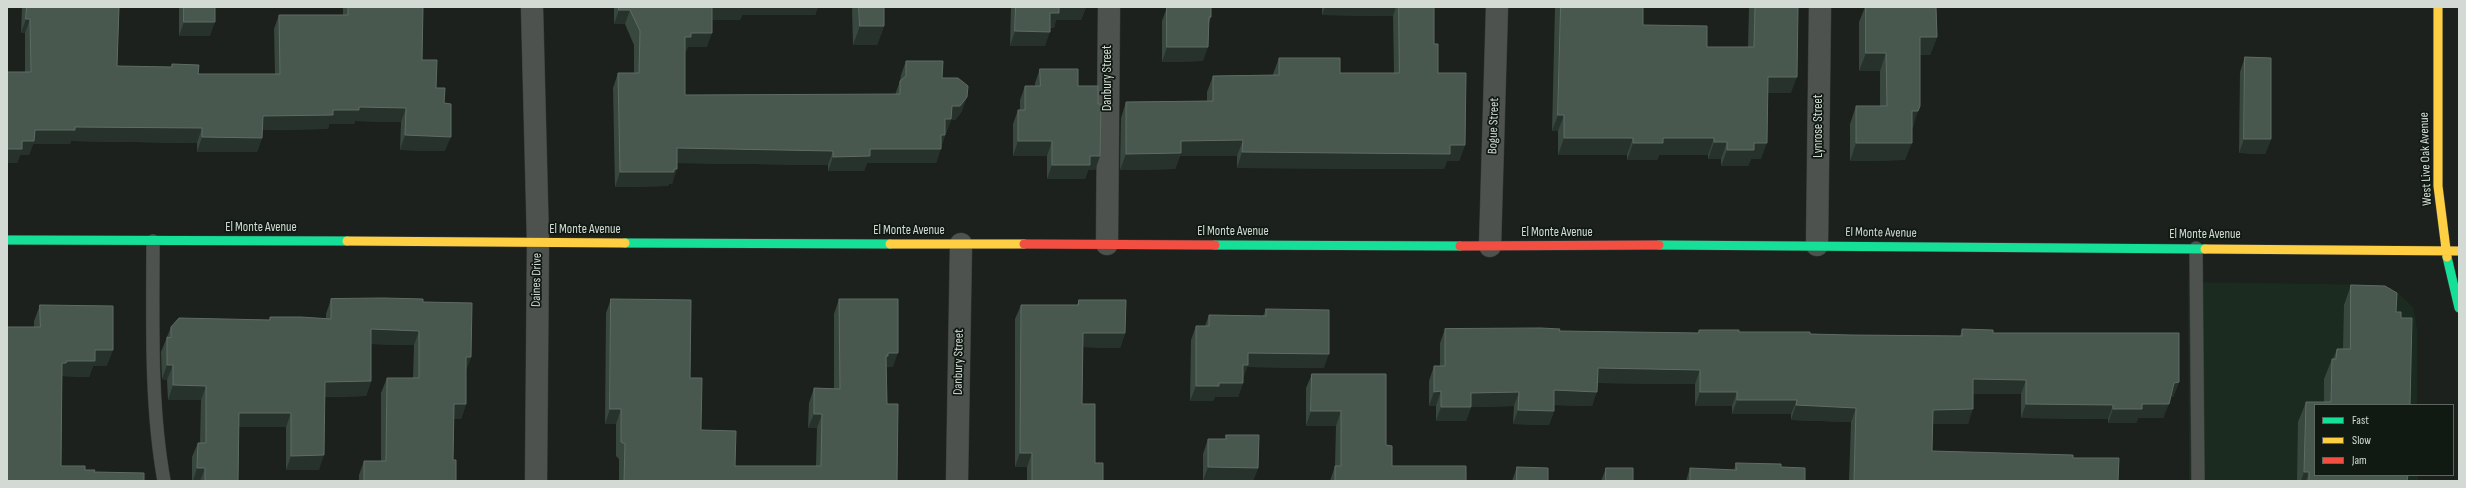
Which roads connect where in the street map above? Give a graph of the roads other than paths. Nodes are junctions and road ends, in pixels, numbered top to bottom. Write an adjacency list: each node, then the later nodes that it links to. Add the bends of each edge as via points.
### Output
1 (532, 7): 8 (street, Daines Drive)
2 (1109, 7): 10 (street, Danbury Street)
3 (1497, 7): 12 (street, Bogue Street)
4 (1820, 7): 11 (street, Lynrose Street)
5 (2438, 7): 14 (street, West Live Oak Avenue, via 2438,186)
6 (7, 240): 7 (street, El Monte Avenue)
7 (153, 241): 8 (street, El Monte Avenue); 17 (lane, via 152,300 158,448)
8 (538, 243): 9 (street, El Monte Avenue); 18 (street, Daines Drive)
9 (961, 244): 10 (street, El Monte Avenue); 19 (street, Danbury Street)
10 (1107, 244): 12 (street, El Monte Avenue)
11 (1817, 245): 12 (street, El Monte Avenue); 13 (street, El Monte Avenue)
12 (1490, 246)
13 (2196, 248): 14 (street, El Monte Avenue); 20 (lane)
14 (2445, 249): 15 (street, El Monte Avenue); 16 (street, West Live Oak Avenue)
15 (2459, 251)
16 (2459, 308)
17 (164, 481)
18 (536, 481)
19 (957, 481)
20 (2198, 481)

